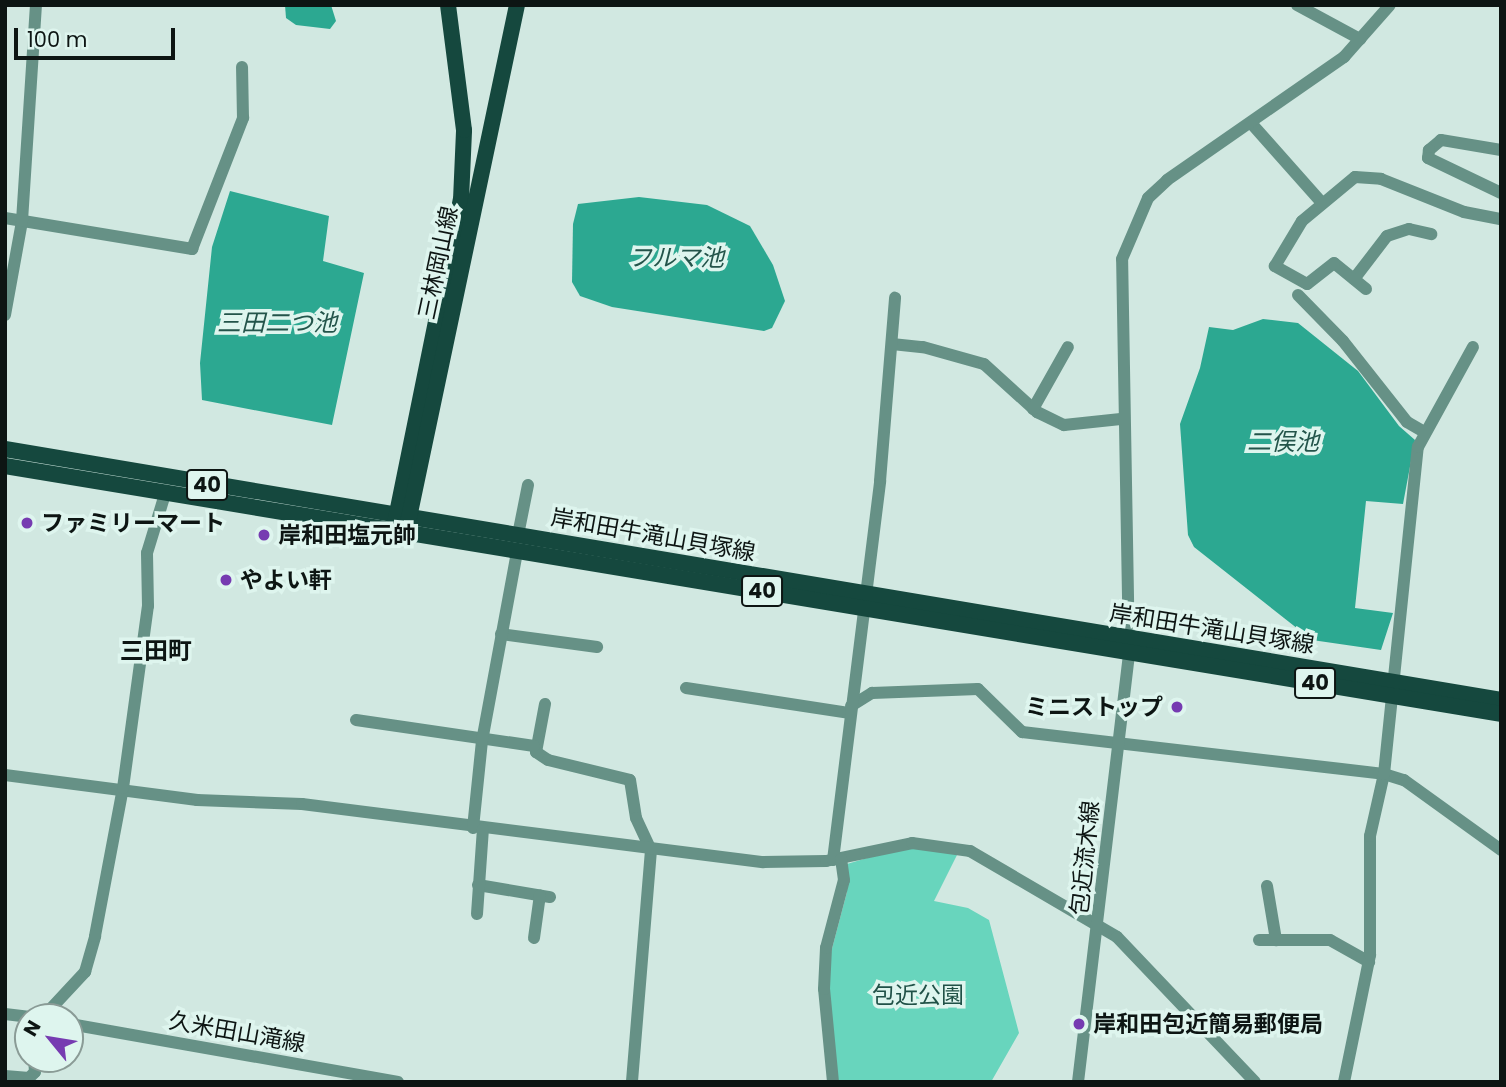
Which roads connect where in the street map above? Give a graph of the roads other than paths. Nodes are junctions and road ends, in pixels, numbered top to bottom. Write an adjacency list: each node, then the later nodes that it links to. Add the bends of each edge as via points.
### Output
1 (36, 5): 14 (street)
2 (448, 5): 31 (main road, 三林岡山線, via 464,130 461,200)
3 (517, 5): 31 (main road, 三林岡山線)
4 (1297, 5): 6 (street)
5 (1390, 5): 6 (street, 包近流木線)
6 (1360, 40): 8 (street, 包近流木線, via 1344,57)
7 (242, 67): 14 (street, via 243,118 192,249)
8 (1251, 123): 11 (street); 25 (street, 包近流木線, via 1167,180 1149,198 1129,241 1122,259)
9 (1501, 150): 10 (street, via 1441,140 1429,150 1428,158)
10 (1501, 193)
11 (1322, 203): 13 (street, via 1365,175 1464,212); 16 (street, via 1292,235 1275,266 1307,284 1334,263)
12 (5, 218): 14 (street)
13 (1501, 219)
14 (22, 221): 20 (street)
15 (1431, 234): 16 (street, via 1409,229 1387,236)
16 (1354, 279): 17 (street)
17 (1366, 289)
18 (1298, 295): 26 (street, via 1343,341 1406,422)
19 (895, 298): 21 (street)
20 (5, 315)
21 (891, 344): 24 (street, via 923,347 984,364); 33 (street)
22 (1068, 347): 24 (street)
23 (1473, 347): 26 (street)
24 (1033, 409): 25 (street, via 1064,425)
25 (1121, 419): 35 (street, 包近流木線)
26 (1424, 432): 38 (street, via 1409,503)
27 (5, 449): 31 (main road, 岸和田牛滝山貝塚線 / 40)
28 (5, 466): 30 (main road, 岸和田牛滝山貝塚線 / 40)
29 (528, 485): 32 (street)
30 (166, 491): 31 (main road, 岸和田牛滝山貝塚線 / 40); 49 (street, via 147,553 148,606)
31 (401, 523): 32 (main road, 岸和田牛滝山貝塚線 / 40)
32 (517, 544): 33 (main road, 岸和田牛滝山貝塚線 / 40); 34 (street)
33 (866, 601): 35 (main road, 岸和田牛滝山貝塚線 / 40); 41 (street)
34 (502, 634): 36 (street); 44 (street)
35 (1129, 646): 38 (main road, 岸和田牛滝山貝塚線 / 40); 45 (street, 包近流木線)
36 (597, 647)
37 (686, 688): 41 (street)
38 (1392, 689): 39 (main road, 岸和田牛滝山貝塚線 / 40); 42 (main road, 岸和田牛滝山貝塚線 / 40); 47 (street)
39 (1501, 700)
40 (545, 704): 46 (street)
41 (851, 710): 45 (street, via 872,693 978,689 1022,732); 53 (street)
42 (1501, 714)
43 (356, 720): 44 (street)
44 (482, 740): 46 (street); 50 (street)
45 (1118, 744): 47 (street); 57 (street, 包近流木線)
46 (534, 747): 51 (street, via 548,760 630,780 636,818)
47 (1384, 774): 52 (street, via 1415,788); 61 (street, via 1370,836)
48 (5, 775): 49 (street)
49 (123, 788): 50 (street, via 197,800 302,804); 62 (street, via 85,972)
50 (478, 828): 51 (street); 54 (street)
51 (651, 849): 53 (street, via 783,863); 67 (street)
52 (1501, 850)
53 (837, 859): 57 (street, via 912,843 970,851); 68 (street, via 844,880 827,948 824,989)
54 (478, 886): 56 (street); 58 (street, via 545,896)
55 (1267, 886): 60 (street)
56 (477, 914)
57 (1098, 924): 69 (street, 包近流木線); 70 (street, via 1137,956)
58 (534, 938)
59 (1259, 940): 60 (street)
60 (1276, 940): 61 (street, via 1330,940)
61 (1369, 962): 71 (street)
62 (56, 1003)
63 (84, 1026): 66 (street, 久米田山滝線)
64 (34, 1073): 65 (street, via 29,1078)
65 (5, 1076)
66 (398, 1082)
67 (632, 1082)
68 (833, 1082)
69 (1078, 1082)
70 (1255, 1082)
71 (1344, 1082)

